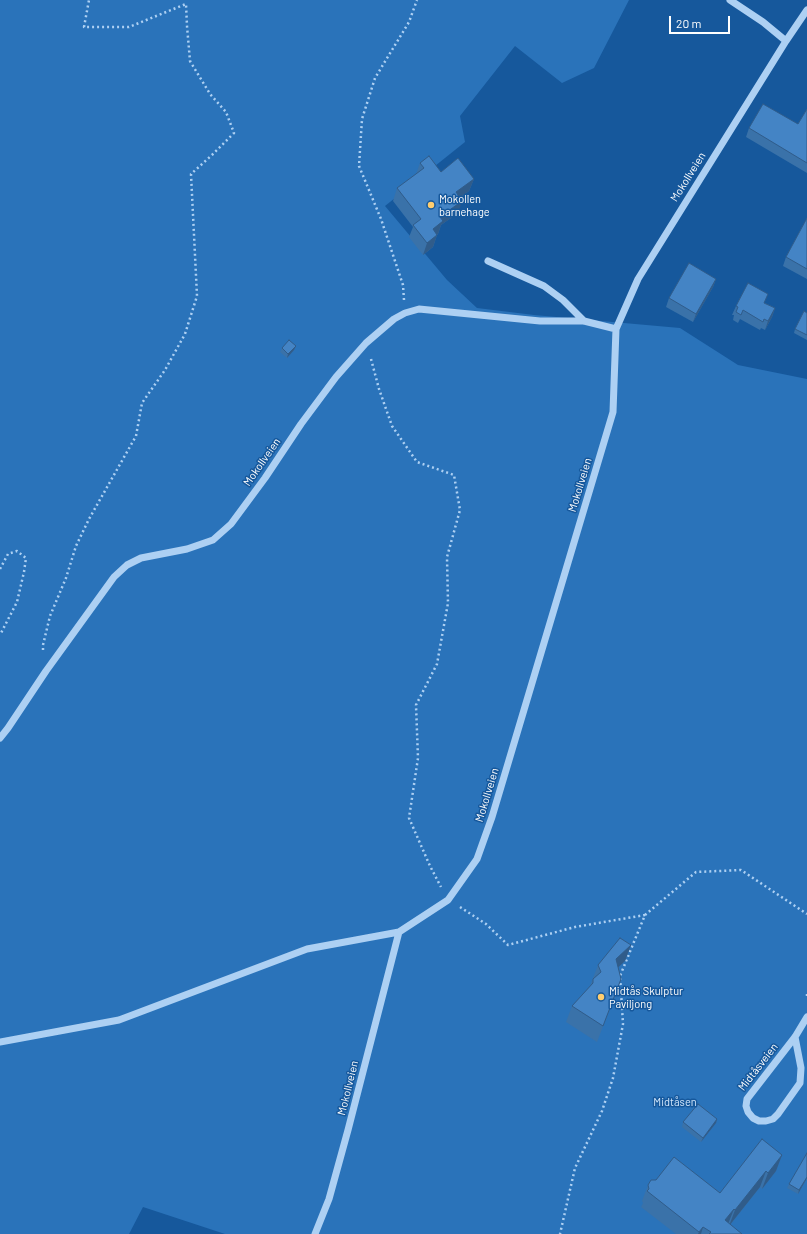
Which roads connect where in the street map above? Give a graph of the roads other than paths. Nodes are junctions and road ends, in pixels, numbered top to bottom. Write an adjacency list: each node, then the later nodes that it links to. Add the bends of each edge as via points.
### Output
1 (730, 0): 3 (street)
2 (807, 10): 3 (street, Mokollveien)
3 (786, 41): 6 (street, Mokollveien, via 638,279)
4 (488, 261): 5 (street, via 544,286)
5 (584, 321): 6 (street, Mokollveien); 7 (street, Mokollveien, via 540,321 419,309 394,319 366,343 336,377 231,524 213,540 187,549 141,558 114,577)
6 (616, 329): 8 (street, Mokollveien, via 613,412 492,817 477,859 448,900)
7 (0, 738)
8 (399, 932): 11 (street, via 307,949 119,1020); 12 (street, Mokollveien, via 344,1146)
9 (807, 1017): 10 (street, Midtåsveien)
10 (795, 1037): 10 (street, Midtåsveien, via 801,1068 800,1083 773,1119 759,1121 748,1112 747,1099)
11 (0, 1042)
12 (316, 1234)

